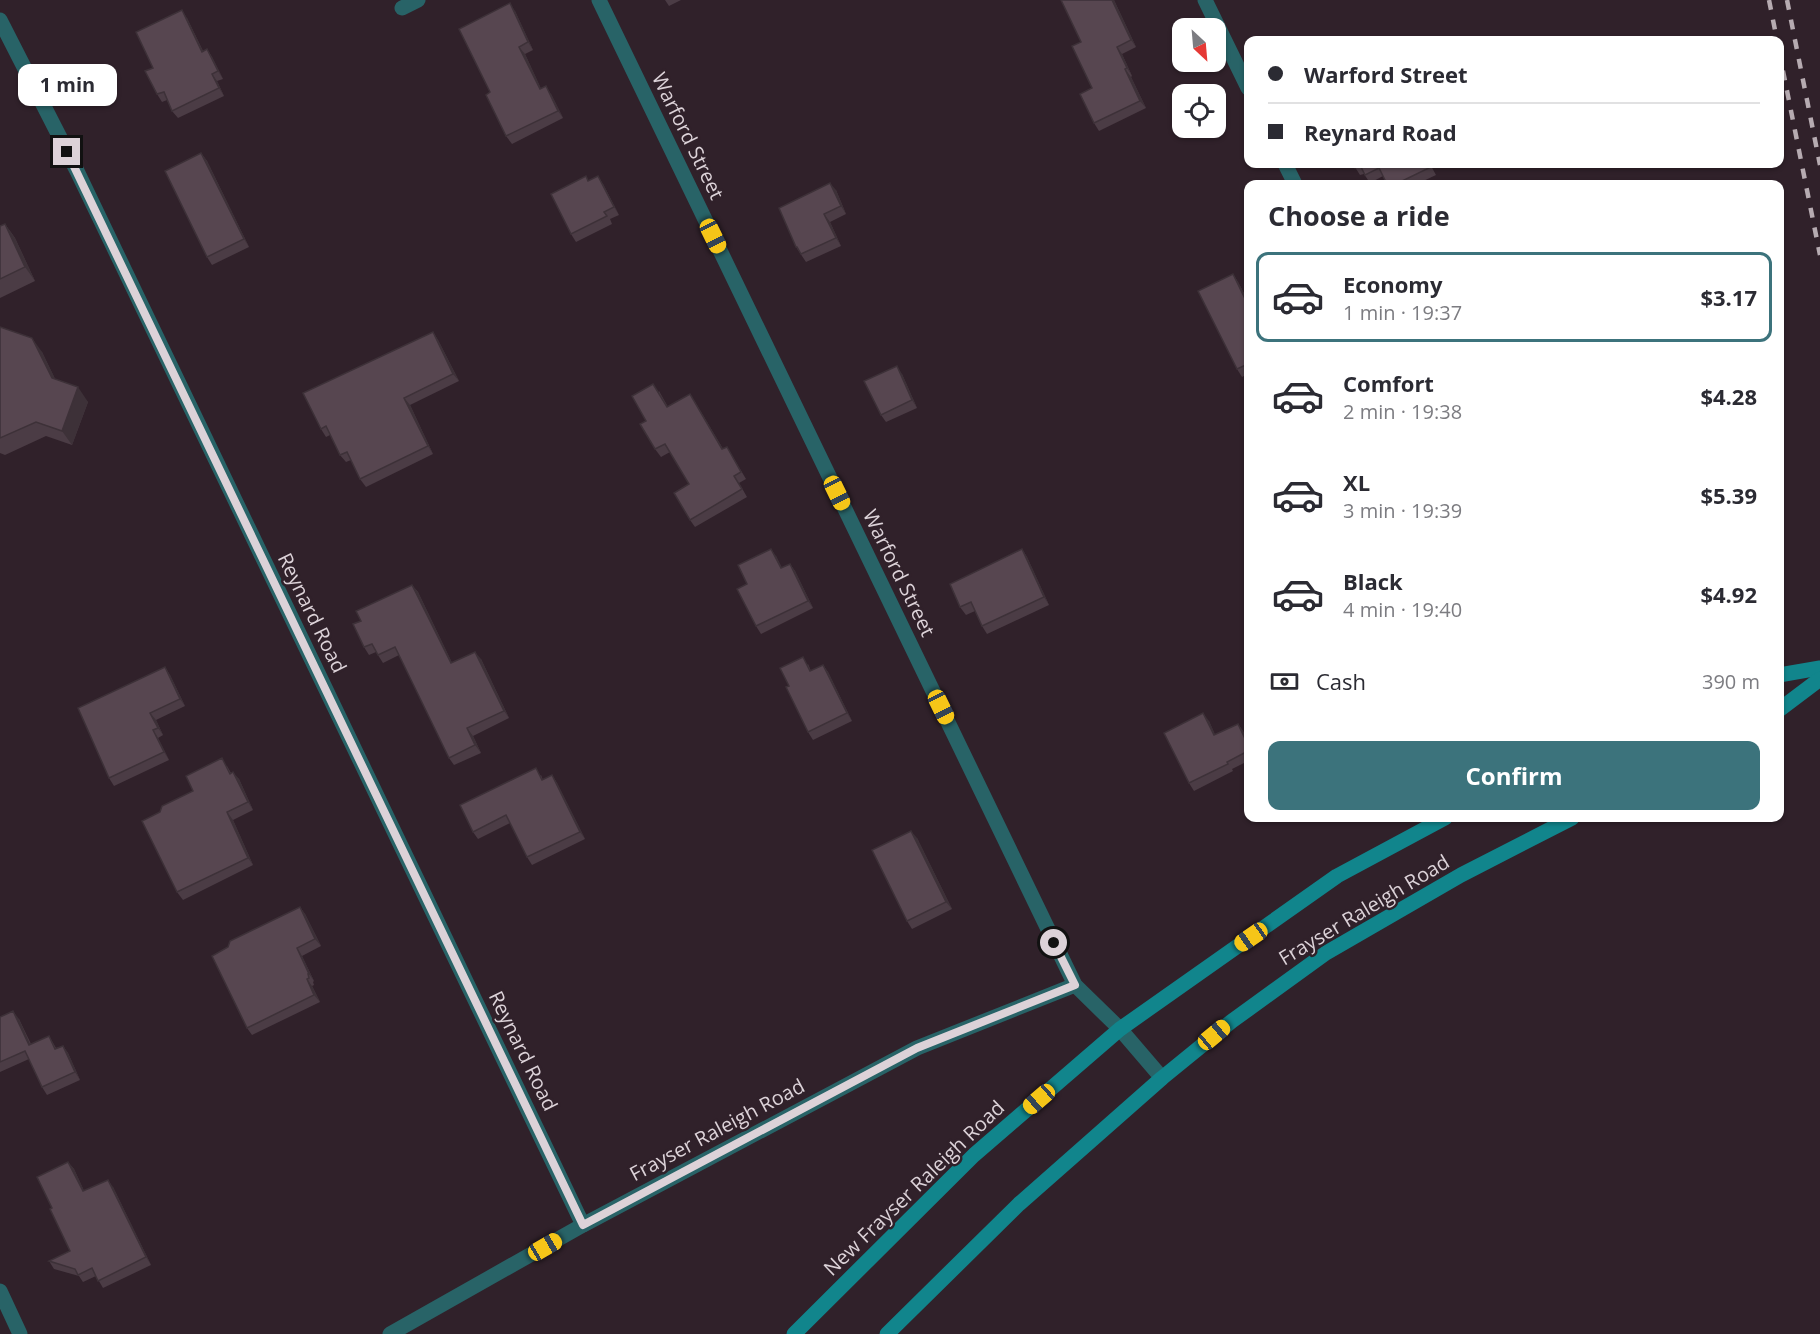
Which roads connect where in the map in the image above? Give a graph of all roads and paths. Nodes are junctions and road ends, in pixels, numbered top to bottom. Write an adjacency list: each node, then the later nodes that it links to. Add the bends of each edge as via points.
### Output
1 (418, 0): 4 (street)
2 (599, 0): 13 (street, Warford Street)
3 (1205, 0): 6 (street)
4 (402, 8)
5 (0, 20): 16 (street, Reynard Road, via 82,182)
6 (1244, 80)
7 (1820, 668): 8 (main road)
8 (1784, 674)
9 (1820, 679): 10 (main road)
10 (1784, 706)
11 (1438, 822): 14 (main road, Frayser Raleigh Road, via 1337,876)
12 (1564, 822): 15 (main road, Frayser Raleigh Road, via 1461,875 1326,953)
13 (1075, 985): 14 (street, Warford Street); 16 (street, Frayser Raleigh Road, via 917,1048)
14 (1120, 1029): 15 (street, Warford Street); 20 (main road, New Frayser Raleigh Road, via 974,1155)
15 (1162, 1078): 21 (main road, via 1019,1204)
16 (583, 1225): 19 (street, Frayser Raleigh Road)
17 (0, 1291): 18 (street)
18 (20, 1334)
19 (390, 1334)
20 (794, 1334)
21 (887, 1334)

